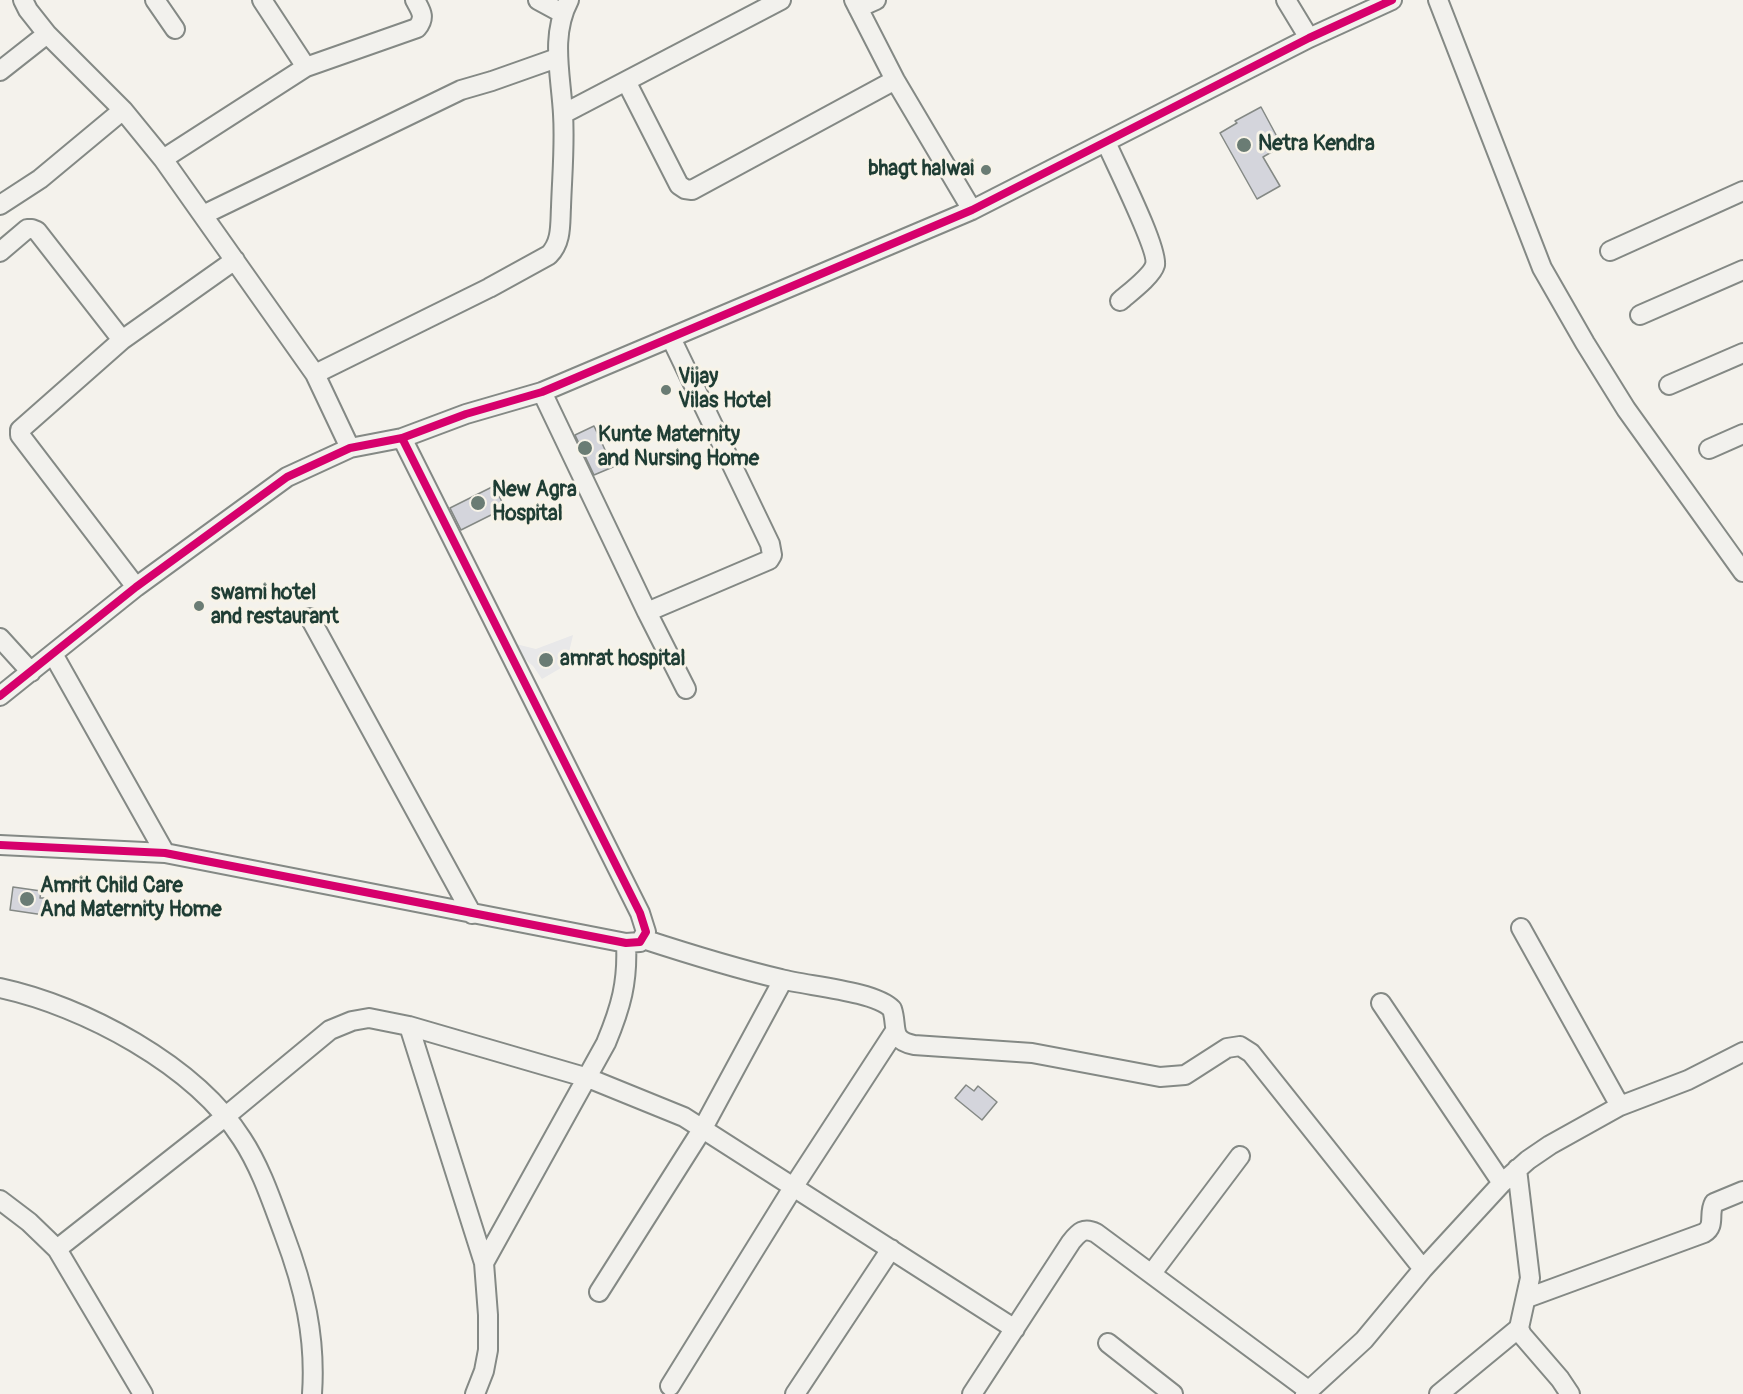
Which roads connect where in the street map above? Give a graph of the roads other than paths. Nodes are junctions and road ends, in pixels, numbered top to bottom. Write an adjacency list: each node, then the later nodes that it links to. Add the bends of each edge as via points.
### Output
1 (23, 0): 14 (street)
2 (155, 0): 13 (street)
3 (262, 0): 17 (street)
4 (415, 0): 17 (street, via 423,13 417,28)
5 (538, 0): 12 (street)
6 (781, 0): 20 (street)
7 (876, 0): 11 (street)
8 (1286, 0): 15 (street)
9 (1392, 0): 15 (street)
10 (1438, 0): 45 (street, via 1542,268 1626,409)
11 (856, 4): 19 (street)
12 (566, 7): 16 (street)
13 (175, 29)
14 (47, 34): 18 (street); 21 (street)
15 (1309, 38): 23 (street)
16 (557, 58): 22 (street); 28 (street, via 461,90)
17 (306, 67): 24 (street)
18 (0, 70)
19 (895, 80): 20 (street, via 692,190 676,181); 27 (street)
20 (626, 81): 22 (street)
21 (123, 110): 24 (street); 26 (street, via 40,179)
22 (563, 114): 38 (street, via 560,224 556,246 549,255)
23 (1106, 142): 27 (street); 33 (street, via 1156,258 1150,273)
24 (163, 159): 28 (street)
25 (1743, 191): 29 (street)
26 (0, 205)
27 (972, 210): 35 (street)
28 (203, 215): 31 (street)
29 (1610, 251)
30 (0, 252): 36 (street, via 27,229 37,231)
31 (235, 260): 36 (street); 38 (street)
32 (1743, 270): 34 (street)
33 (1120, 301)
34 (1640, 315)
35 (671, 338): 40 (street); 47 (street, via 772,555 769,560)
36 (122, 340): 46 (street, via 24,424 19,433)
37 (1743, 353): 39 (street)
38 (315, 374): 43 (street)
39 (1669, 385)
40 (542, 392): 42 (street); 47 (street)
41 (1743, 434): 44 (street)
42 (402, 438): 43 (street); 58 (street, via 640,913 646,929)
43 (350, 448): 46 (street, via 287,477)
44 (1709, 449)
45 (1743, 572)
46 (136, 587): 50 (street)
47 (646, 612): 52 (street)
48 (310, 618): 56 (street)
49 (0, 638): 51 (street)
50 (53, 654): 51 (street); 55 (street)
51 (31, 672): 53 (street)
52 (686, 688)
53 (0, 696)
54 (0, 845): 55 (street)
55 (165, 853): 56 (street)
56 (472, 914): 58 (street)
57 (1521, 928): 66 (street)
58 (635, 941): 59 (street); 65 (street, via 619,1012)
59 (783, 980): 63 (street, via 878,999 892,1009); 68 (street)
60 (0, 988): 67 (street, via 67,1008 111,1029 171,1067)
61 (1382, 1003): 71 (street)
62 (409, 1026): 65 (street); 67 (street, via 369,1018 330,1030); 77 (street)
63 (895, 1031): 72 (street); 78 (street, via 902,1041 914,1045 1032,1053 1160,1077 1185,1075 1227,1048 1240,1046 1251,1053)
64 (1743, 1052): 66 (street, via 1688,1080)
65 (588, 1078): 68 (street, via 663,1107); 77 (street)
66 (1620, 1106): 70 (street, via 1550,1145)
67 (226, 1116): 75 (street); 88 (street, via 256,1162 293,1258 313,1342)
68 (703, 1128): 72 (street); 80 (street)
69 (1240, 1156): 79 (street)
70 (1517, 1169): 71 (street); 81 (street, via 1530,1278)
71 (1502, 1183): 78 (street)
72 (794, 1186): 76 (street); 85 (street)
73 (1743, 1191): 81 (street, via 1714,1203 1712,1224 1704,1233)
74 (0, 1200): 75 (street)
75 (57, 1249): 87 (street)
76 (891, 1249): 83 (street); 90 (street)
77 (484, 1263): 89 (street, via 488,1350)
78 (1424, 1269): 86 (street, via 1364,1340)
79 (1152, 1273): 83 (street, via 1096,1233 1083,1230 1071,1242); 86 (street)
80 (599, 1292)
81 (1527, 1298): 82 (street)
82 (1519, 1328): 93 (street); 94 (street)
83 (1015, 1329): 91 (street)
84 (1108, 1343): 92 (street)
85 (670, 1386)
86 (1306, 1392)
87 (143, 1394)
88 (312, 1394)
89 (476, 1394)
90 (795, 1394)
91 (972, 1394)
92 (1173, 1394)
93 (1439, 1394)
94 (1570, 1394)

